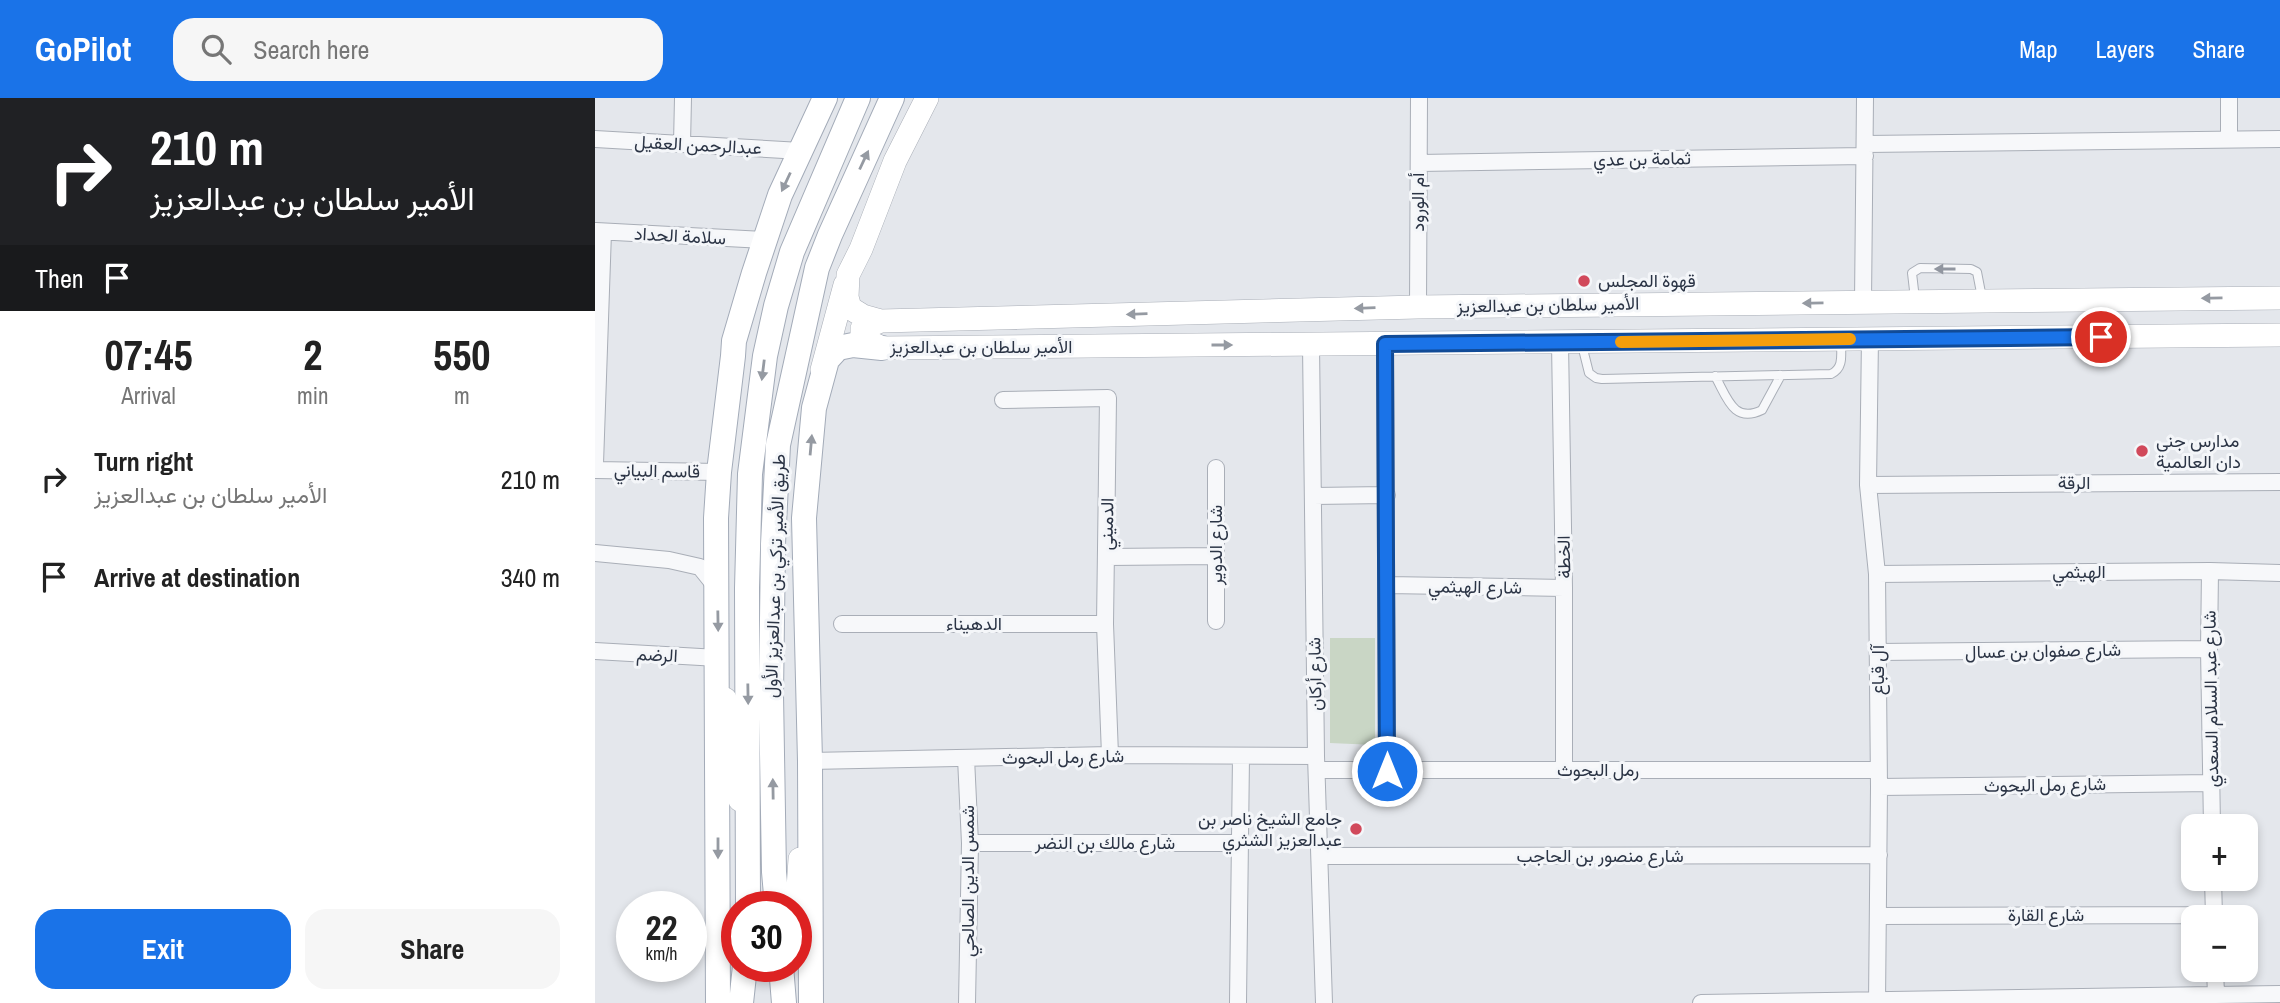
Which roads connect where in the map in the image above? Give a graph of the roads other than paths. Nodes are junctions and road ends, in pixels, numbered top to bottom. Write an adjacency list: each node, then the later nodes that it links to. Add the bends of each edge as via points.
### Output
1 (683, 98): 12 (street)
2 (825, 98): 14 (main road)
3 (893, 98): 19 (main road, طريق الأمير تركي بن عبدالعزيز الأول, one-way to 3, via 829,234)
4 (927, 98): 18 (street, via 895,161)
5 (1419, 98): 15 (street, أم الورود)
6 (1865, 98): 13 (street)
7 (2229, 98): 11 (street)
8 (853, 107): 53 (main road, via 796,209 751,335 726,485); 74 (main road, طريق الأمير تركي بن عبدالعزيز الأول, one-way to 74, via 792,252 765,356 750,474)
9 (595, 139): 12 (street, عبدالرحمن العقيل)
10 (2280, 139): 11 (street, ثمامة بن عدي)
11 (2229, 140): 13 (street, ثمامة بن عدي)
12 (682, 144): 14 (street, عبدالرحمن العقيل)
13 (1865, 150): 15 (street, ثمامة بن عدي); 22 (street)
14 (801, 151): 17 (main road, one-way to 17)
15 (1419, 163): 24 (street, أم الورود)
16 (599, 232): 17 (street, سلامة الحداد); 37 (street)
17 (764, 240): 40 (main road, via 734,341)
18 (848, 275): 25 (street, via 850,308); 36 (street)
19 (812, 286): 70 (main road, via 792,427 789,563); 78 (main road, طريق الأمير تركي بن عبدالعزيز الأول, one-way to 19, via 773,532 779,445)
20 (2280, 298): 21 (street, الأمير سلطان بن عبدالعزيز, one-way to 21)
21 (1983, 301): 23 (street, الأمير سلطان بن عبدالعزيز); 23 (lane, one-way to 23, via 1977,272 1920,268 1912,273)
22 (1863, 302): 23 (street, الأمير سلطان بن عبدالعزيز); 24 (street, الأمير سلطان بن عبدالعزيز, one-way to 24)
23 (1916, 302)
24 (1418, 307): 25 (street, الأمير سلطان بن عبدالعزيز, one-way to 25)
25 (881, 321): 32 (street, الأمير سلطان بن عبدالعزيز, via 862,328 862,338)
26 (2280, 335): 27 (street, الأمير سلطان بن عبدالعزيز)
27 (1870, 338): 28 (street, الأمير سلطان بن عبدالعزيز); 42 (street, آل قباع)
28 (1842, 339): 29 (street, الأمير سلطان بن عبدالعزيز); 33 (lane, via 1840,365 1831,374)
29 (1571, 342): 30 (street, الأمير سلطان بن عبدالعزيز); 34 (lane, via 1596,378); 52 (street, الخطة)
30 (1385, 344): 31 (street, الأمير سلطان بن عبدالعزيز); 43 (street)
31 (1311, 345): 32 (street, الأمير سلطان بن عبدالعزيز, one-way to 31); 44 (street, شارع أركان)
32 (882, 348): 36 (main road, via 838,348 827,360)
33 (1781, 375): 34 (lane); 34 (lane, via 1762,410 1743,414 1734,410)
34 (1715, 376)
35 (1003, 400): 47 (street, الدميني, via 1108,398)
36 (814, 408): 64 (main road, one-way to 36, via 804,518)
37 (595, 464)
38 (1216, 468): 46 (street, شارع الدوير)
39 (595, 470): 40 (street, قاسم البياني)
40 (719, 472): 53 (main road)
41 (2280, 482): 42 (street, الرقة)
42 (1868, 485): 50 (street, آل قباع)
43 (1387, 495): 44 (street); 51 (street)
44 (1313, 496): 65 (street, شارع أركان)
45 (595, 553): 53 (street, via 700,567)
46 (1215, 555): 47 (street); 54 (street, شارع الدوير)
47 (1107, 556): 56 (street, الدميني)
48 (2210, 571): 49 (street, الهيثمي); 50 (street, الهيثمي); 57 (street, شارع عبد السلام السعدي)
49 (2280, 573)
50 (1877, 574): 59 (street, آل قباع)
51 (1387, 585): 52 (street, شارع الهيثمي); 67 (street)
52 (1564, 588): 66 (street, الخطة)
53 (717, 589): 60 (main road, one-way to 60)
54 (1216, 621)
55 (842, 624): 56 (street, الدهيناء)
56 (1105, 624): 61 (street, الدميني)
57 (2209, 649): 59 (street, شارع صفوان بن عسال); 69 (street, شارع عبد السلام السعدي)
58 (595, 651): 60 (street, الرضم)
59 (1878, 652): 68 (street, آل قباع)
60 (718, 658): 74 (street); 89 (main road, one-way to 89)
61 (1110, 755): 62 (street, شارع رمل البحوث); 63 (street, شارع رمل البحوث)
62 (1241, 756): 65 (street, شارع رمل البحوث); 73 (street)
63 (967, 758): 64 (street, شارع رمل البحوث); 72 (street, شمس الدين الصالحي)
64 (810, 761): 70 (street); 93 (main road)
65 (1317, 763): 67 (street, رمل البحوث); 76 (street, شارع أركان)
66 (1564, 770): 67 (street, رمل البحوث); 68 (street, رمل البحوث)
67 (1387, 771)
68 (1879, 779): 69 (street, شارع رمل البحوث); 75 (street, آل قباع)
69 (2212, 783): 71 (street, شارع عبد السلام السعدي)
70 (803, 809): 79 (street)
71 (2213, 814)
72 (970, 843): 73 (street, شارع مالك بن النضر); 94 (street, شمس الدين الصالحي)
73 (1239, 843): 95 (street)
74 (748, 855): 77 (main road, طريق الأمير تركي بن عبدالعزيز الأول)
75 (1879, 855): 76 (street, شارع منصور بن الحاجب); 80 (street, آل قباع)
76 (1320, 856): 96 (street, شارع أركان)
77 (748, 891)
78 (776, 891)
79 (798, 891)
80 (1878, 916): 81 (street, شارع القارة); 88 (street, آل قباع)
81 (2181, 916)
82 (743, 982): 90 (main road)
83 (782, 982): 91 (main road)
84 (794, 982): 92 (street)
85 (2216, 982): 86 (street)
86 (2216, 994): 87 (street); 88 (street)
87 (2280, 994)
88 (1877, 1001): 97 (street)
89 (718, 1003)
90 (741, 1003)
91 (784, 1003)
92 (793, 1003)
93 (811, 1003)
94 (967, 1003)
95 (1238, 1003)
96 (1324, 1003)
97 (1701, 1003)

